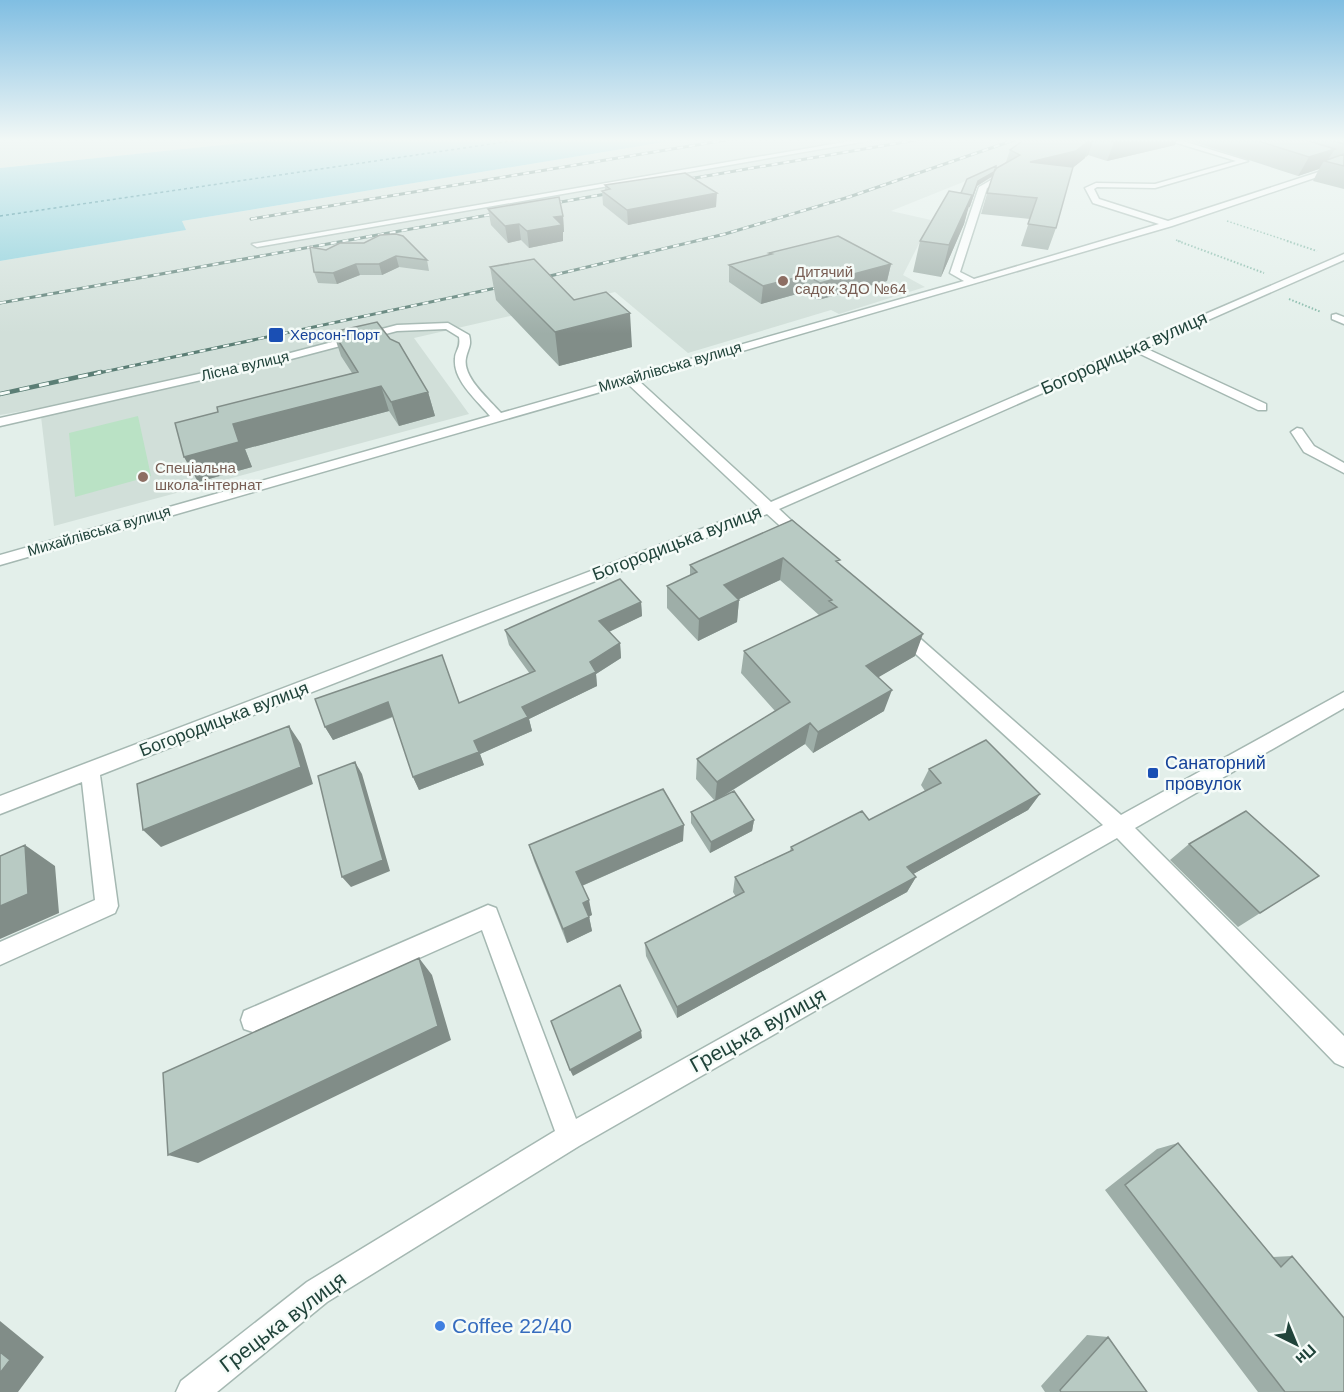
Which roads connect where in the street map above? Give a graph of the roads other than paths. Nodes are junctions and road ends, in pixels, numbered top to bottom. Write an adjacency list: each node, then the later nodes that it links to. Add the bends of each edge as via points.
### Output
1 (494, 204): 6 (street)
2 (977, 204): 8 (street, via 955,273)
3 (1105, 204): 5 (street)
4 (1230, 204): 5 (street, Михайлівська вулиця)
5 (1169, 224): 8 (street, Михайлівська вулиця)
6 (258, 244)
7 (1342, 258): 9 (street, Богородицька вулиця)
8 (973, 282): 10 (street, Михайлівська вулиця)
9 (1136, 348): 11 (street); 16 (street, Богородицька вулиця)
10 (629, 379): 12 (street, Михайлівська вулиця); 16 (street)
11 (1262, 407)
12 (497, 416): 13 (street, Лісна вулиця, via 463,375 459,357 466,346 464,335 448,326 428,325 397,327 276,360); 18 (street, Михайлівська вулиця)
13 (0, 422)
14 (1297, 432): 15 (street, via 1309,449)
15 (1344, 469)
16 (768, 508): 17 (street); 21 (street, Богородицька вулиця)
17 (819, 555)
18 (0, 560)
19 (886, 617): 23 (street)
20 (1344, 699): 23 (street, Грецька вулиця)
21 (90, 771): 22 (street, Богородицька вулиця); 24 (street, via 107,906)
22 (0, 806)
23 (1119, 826): 26 (street); 27 (street, Грецька вулиця)
24 (0, 954)
25 (253, 1020): 27 (street, via 488,916)
26 (1344, 1054)
27 (570, 1137): 28 (street, Грецька вулиця, via 317,1292)
28 (201, 1389)

